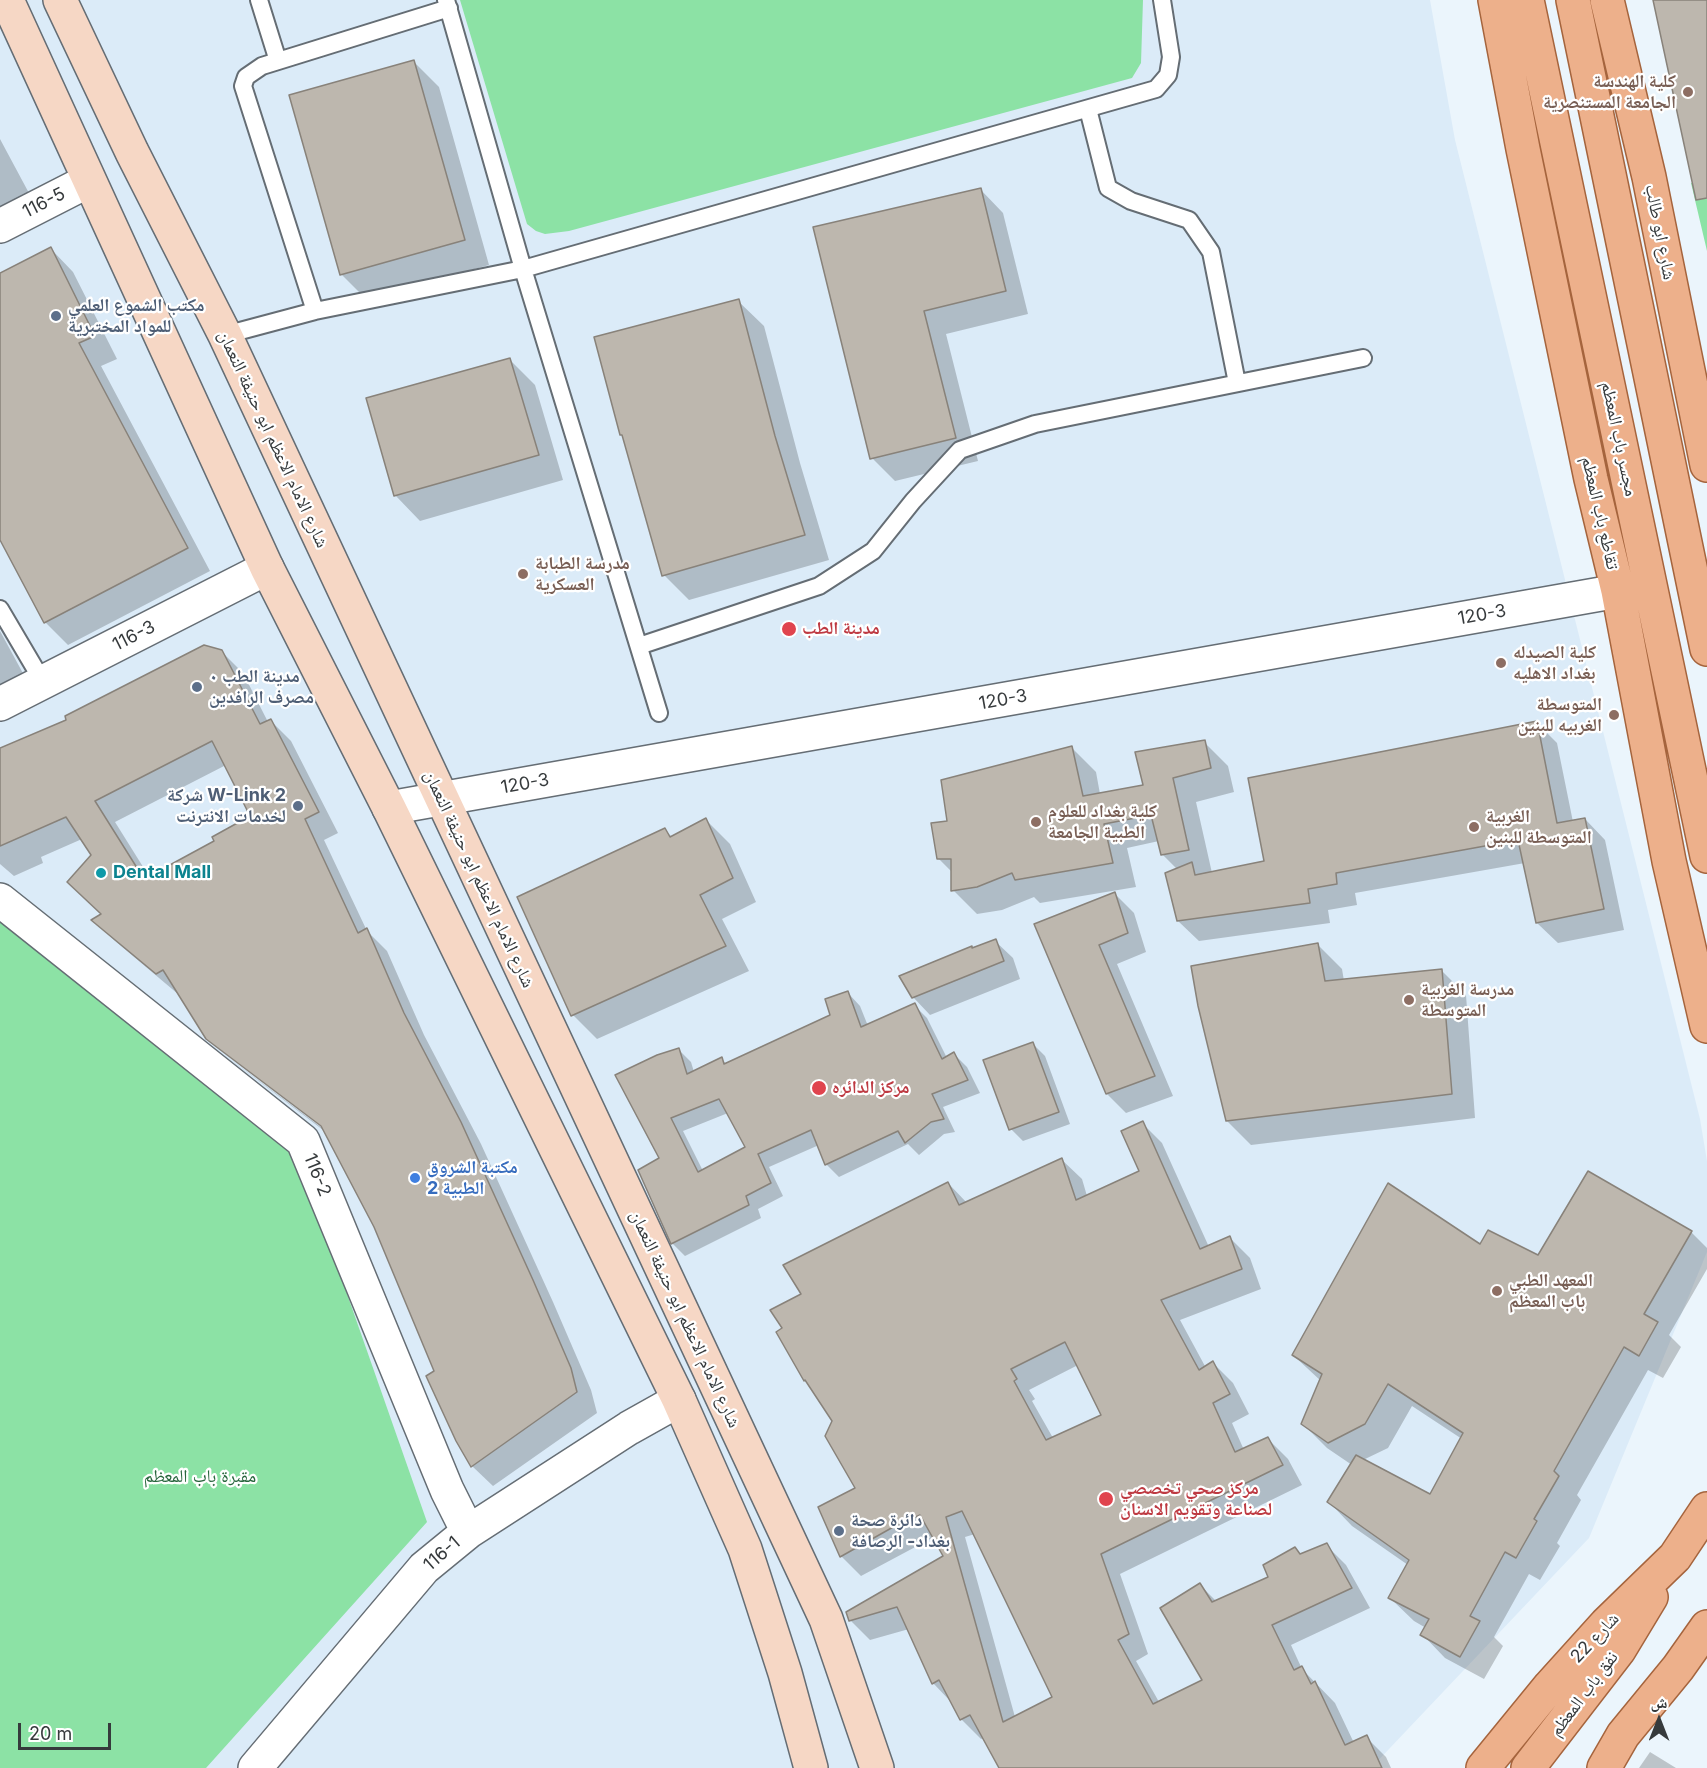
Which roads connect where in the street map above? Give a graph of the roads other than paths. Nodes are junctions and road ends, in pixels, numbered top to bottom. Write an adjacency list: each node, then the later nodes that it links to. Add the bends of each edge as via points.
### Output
1 (7, 0): 12 (main road)
2 (60, 0): 16 (main road, شارع الامام الاعظم ابو حنيفة النعمان)
3 (259, 0): 10 (lane)
4 (1162, 0): 11 (lane, via 1172,57 1168,75 1156,89)
5 (1495, 0): 21 (main road, تقاطع باب المعظم, via 1522,149)
6 (1607, 0): 19 (main road, شارع ابو طالب, via 1649,177)
7 (447, 4): 10 (lane); 14 (lane)
8 (1574, 6): 24 (main road)
9 (1529, 10): 30 (main road, مجسر باب المعظم)
10 (278, 61): 15 (lane, via 254,71 243,86)
11 (1088, 109): 14 (lane); 18 (lane, via 1108,188 1131,201 1189,220 1211,252)
12 (88, 181): 13 (street, 116-5); 20 (main road)
13 (0, 226)
14 (523, 269): 15 (lane); 23 (lane)
15 (315, 311): 16 (lane)
16 (225, 335): 28 (main road, شارع الامام الاعظم ابو حنيفة النعمان)
17 (1363, 358): 18 (lane)
18 (1237, 383): 23 (lane, via 1035,424 960,450 873,551 819,586)
19 (1707, 465)
20 (267, 568): 25 (street, 116-3); 29 (main road)
21 (1618, 591): 28 (street, 120-3); 32 (main road, تقاطع باب المعظم, via 1669,861)
22 (0, 609): 25 (lane)
23 (639, 646): 27 (lane)
24 (1707, 649)
25 (43, 682): 26 (street, 116-3)
26 (0, 704)
27 (659, 713)
28 (441, 799): 29 (street, 120-3); 41 (main road, شارع الامام الاعظم ابو حنيفة النعمان, via 826,1619)
29 (389, 808): 33 (main road)
30 (1707, 856)
31 (0, 900): 35 (street, 116-2, via 303,1142)
32 (1707, 1026)
33 (680, 1400): 35 (street, 116-1, via 629,1428); 40 (main road, via 745,1548)
34 (1707, 1509): 36 (main road, شارع 22)
35 (468, 1532): 39 (street, 116-1, via 424,1568)
36 (1676, 1557): 42 (main road, شارع 22, via 1606,1624); 43 (main road, نفق باب المعظم, via 1619,1650)
37 (1707, 1627): 38 (main road)
38 (1623, 1735): 44 (main road); 45 (main road)
39 (255, 1768)
40 (811, 1768)
41 (877, 1768)
42 (1483, 1768)
43 (1528, 1768)
44 (1596, 1768)
45 (1604, 1768)

